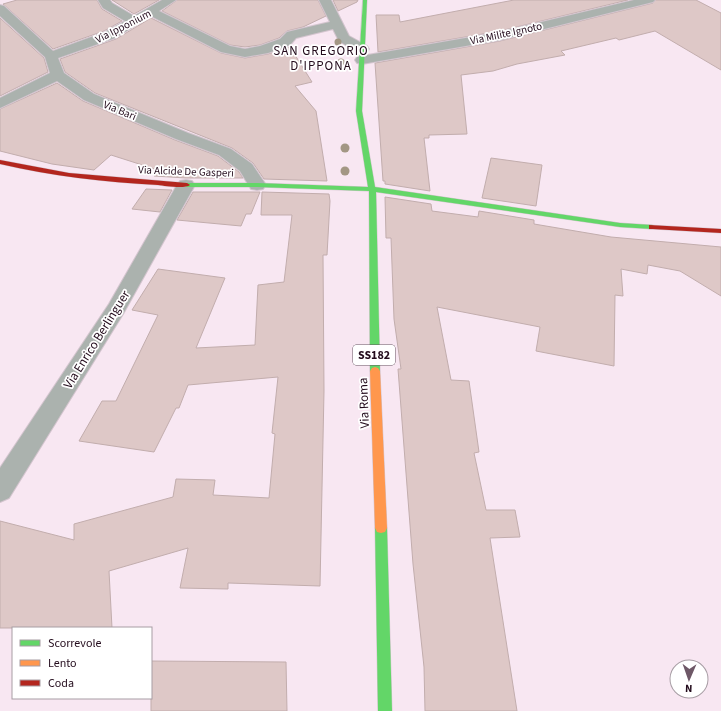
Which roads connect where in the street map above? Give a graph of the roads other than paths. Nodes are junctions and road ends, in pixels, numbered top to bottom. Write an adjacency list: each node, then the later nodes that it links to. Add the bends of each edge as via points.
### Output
1 (104, 0): 8 (street, via 107,5)
2 (170, 0): 7 (street, Via Ipponium)
3 (325, 0): 9 (street)
4 (365, 0): 10 (main road, Via Roma / SS182)
5 (649, 0): 10 (street, Via Milite Ignoto, via 500,36)
6 (0, 9): 11 (street)
7 (151, 12): 8 (street, Via Ipponium); 9 (street, via 226,49 245,53 285,42 292,35)
8 (134, 22): 11 (street, Via Ipponium, via 110,35)
9 (336, 24): 10 (street, via 344,38)
10 (362, 54): 17 (main road, Via Roma / SS182, via 359,111)
11 (51, 56): 12 (street)
12 (58, 74): 13 (street); 16 (street, Via Bari, via 89,97 225,152 246,168)
13 (0, 104)
14 (0, 162): 15 (main road, Via Alcide De Gasperi, via 27,169 105,179)
15 (186, 185): 16 (main road, Via Alcide De Gasperi); 19 (street, Via Enrico Berlinguer, via 116,309)
16 (257, 185): 17 (main road, Via Alcide De Gasperi)
17 (372, 189): 18 (main road, Via Alcide De Gasperi, via 620,225); 20 (main road, Via Roma / SS182)
18 (721, 231)
19 (0, 490)
20 (385, 711)

